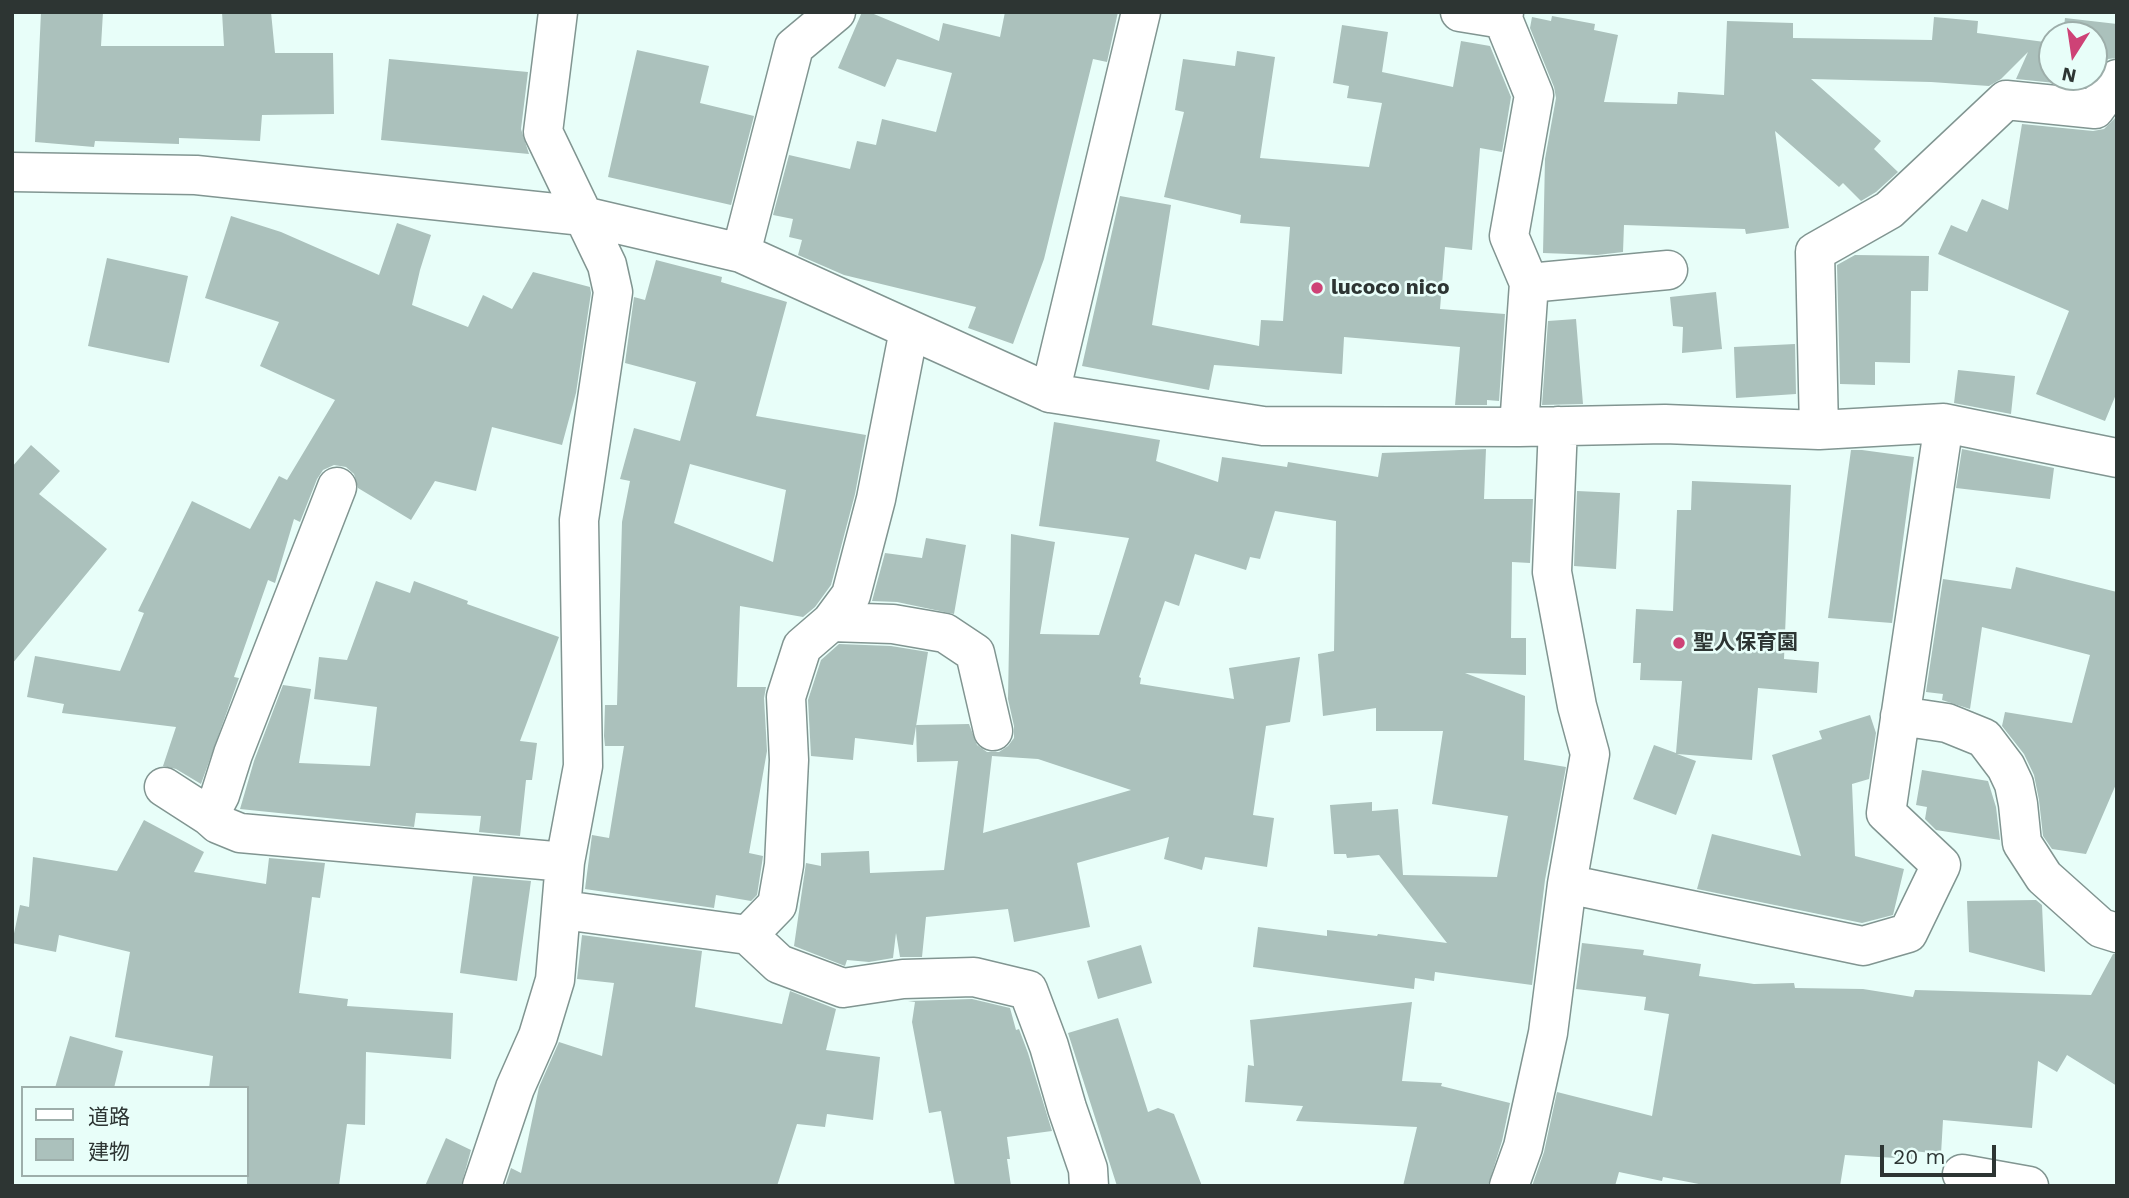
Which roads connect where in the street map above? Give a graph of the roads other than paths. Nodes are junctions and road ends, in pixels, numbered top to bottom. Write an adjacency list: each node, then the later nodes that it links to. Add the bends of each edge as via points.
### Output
1 (558, 12): 8 (street, via 543,132)
2 (835, 12): 9 (street, via 793,47)
3 (1141, 12): 13 (street)
4 (1460, 12): 5 (street)
5 (1504, 15): 11 (street, via 1534,95 1509,236)
6 (2117, 79): 17 (street, via 2095,109 2006,100 1889,210 1815,252)
7 (12, 172): 8 (street, via 196,175)
8 (583, 216): 9 (street); 25 (street, via 607,265 613,292 579,520 583,766)
9 (741, 253): 12 (street)
10 (1668, 270): 11 (street)
11 (1530, 283): 16 (street)
12 (909, 330): 13 (street); 20 (street, via 876,499 851,595)
13 (1050, 393): 16 (street, via 1263,426)
14 (1944, 424): 17 (street); 18 (street); 21 (street)
15 (1558, 426): 16 (street); 17 (street, via 1665,424); 26 (street, via 1552,572 1590,754)
16 (1519, 427)
17 (1819, 430)
18 (2117, 458)
19 (338, 487): 24 (street)
20 (831, 622): 22 (street, via 893,624 945,633 975,653); 29 (street, via 802,647 786,697 789,760 784,866 777,905)
21 (1900, 716): 26 (street, via 1886,813 1941,865 1908,933 1863,946); 28 (street, via 1947,723 1984,738 2014,784 2022,843 2044,877 2101,928)
22 (993, 731)
23 (164, 787): 24 (street)
24 (209, 816): 25 (street, via 240,833)
25 (565, 862): 27 (street)
26 (1567, 884): 33 (street, via 1548,1032 1523,1147)
27 (563, 910): 29 (street); 31 (street, via 555,980)
28 (2117, 933)
29 (748, 935): 32 (street, via 779,964 843,988 903,979 974,977 1028,990 1088,1169)
30 (1962, 1174): 34 (street)
31 (482, 1186)
32 (1089, 1186)
33 (1509, 1186)
34 (2029, 1186)

